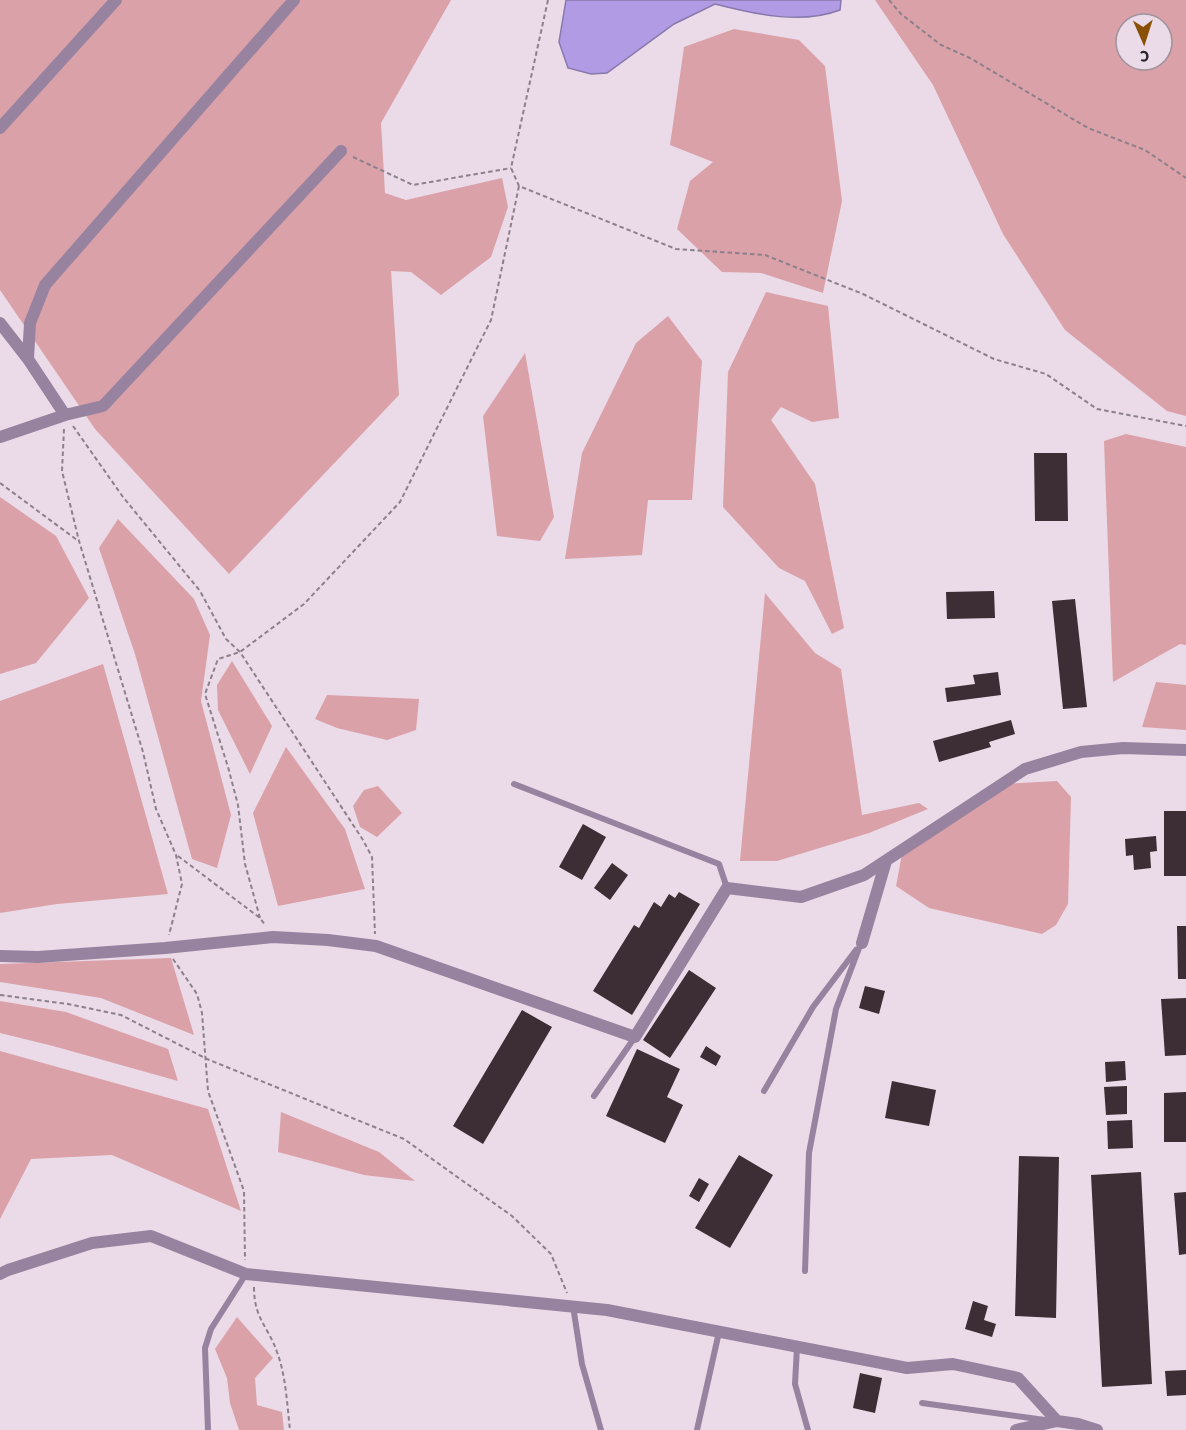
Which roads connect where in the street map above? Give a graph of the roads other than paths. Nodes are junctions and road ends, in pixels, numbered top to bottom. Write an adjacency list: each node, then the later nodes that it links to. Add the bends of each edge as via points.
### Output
1 (116, 0): 3 (street)
2 (294, 0): 6 (street, via 45,285 30,323)
3 (0, 128)
4 (341, 151): 7 (street, via 103,406)
5 (0, 324): 6 (street)
6 (28, 359): 7 (street)
7 (65, 415): 8 (street)
8 (0, 437)
9 (1186, 750): 11 (street, via 1123,748 1081,752 1025,769)
10 (514, 784): 12 (lane, via 719,864)
11 (886, 861): 12 (street, via 864,875 801,897); 13 (street)
12 (727, 888): 15 (street)
13 (862, 943): 16 (lane, via 813,1007); 18 (lane, via 836,1009 809,1153)
14 (0, 956): 15 (street, via 38,957 273,937 376,946)
15 (635, 1037): 17 (lane)
16 (764, 1091)
17 (594, 1096)
18 (805, 1271)
19 (0, 1274): 20 (street, via 92,1243 151,1236)
20 (246, 1274): 21 (street); 26 (lane, via 211,1329 205,1348)
21 (573, 1306): 22 (street); 27 (lane, via 582,1364)
22 (719, 1332): 23 (street); 28 (lane)
23 (797, 1346): 25 (street, via 907,1368 952,1365 1018,1378); 29 (lane, via 795,1384)
24 (922, 1403): 25 (lane)
25 (1057, 1421): 30 (street); 31 (street)
26 (208, 1430)
27 (601, 1430)
28 (697, 1430)
29 (808, 1430)
30 (1016, 1430)
31 (1097, 1430)

